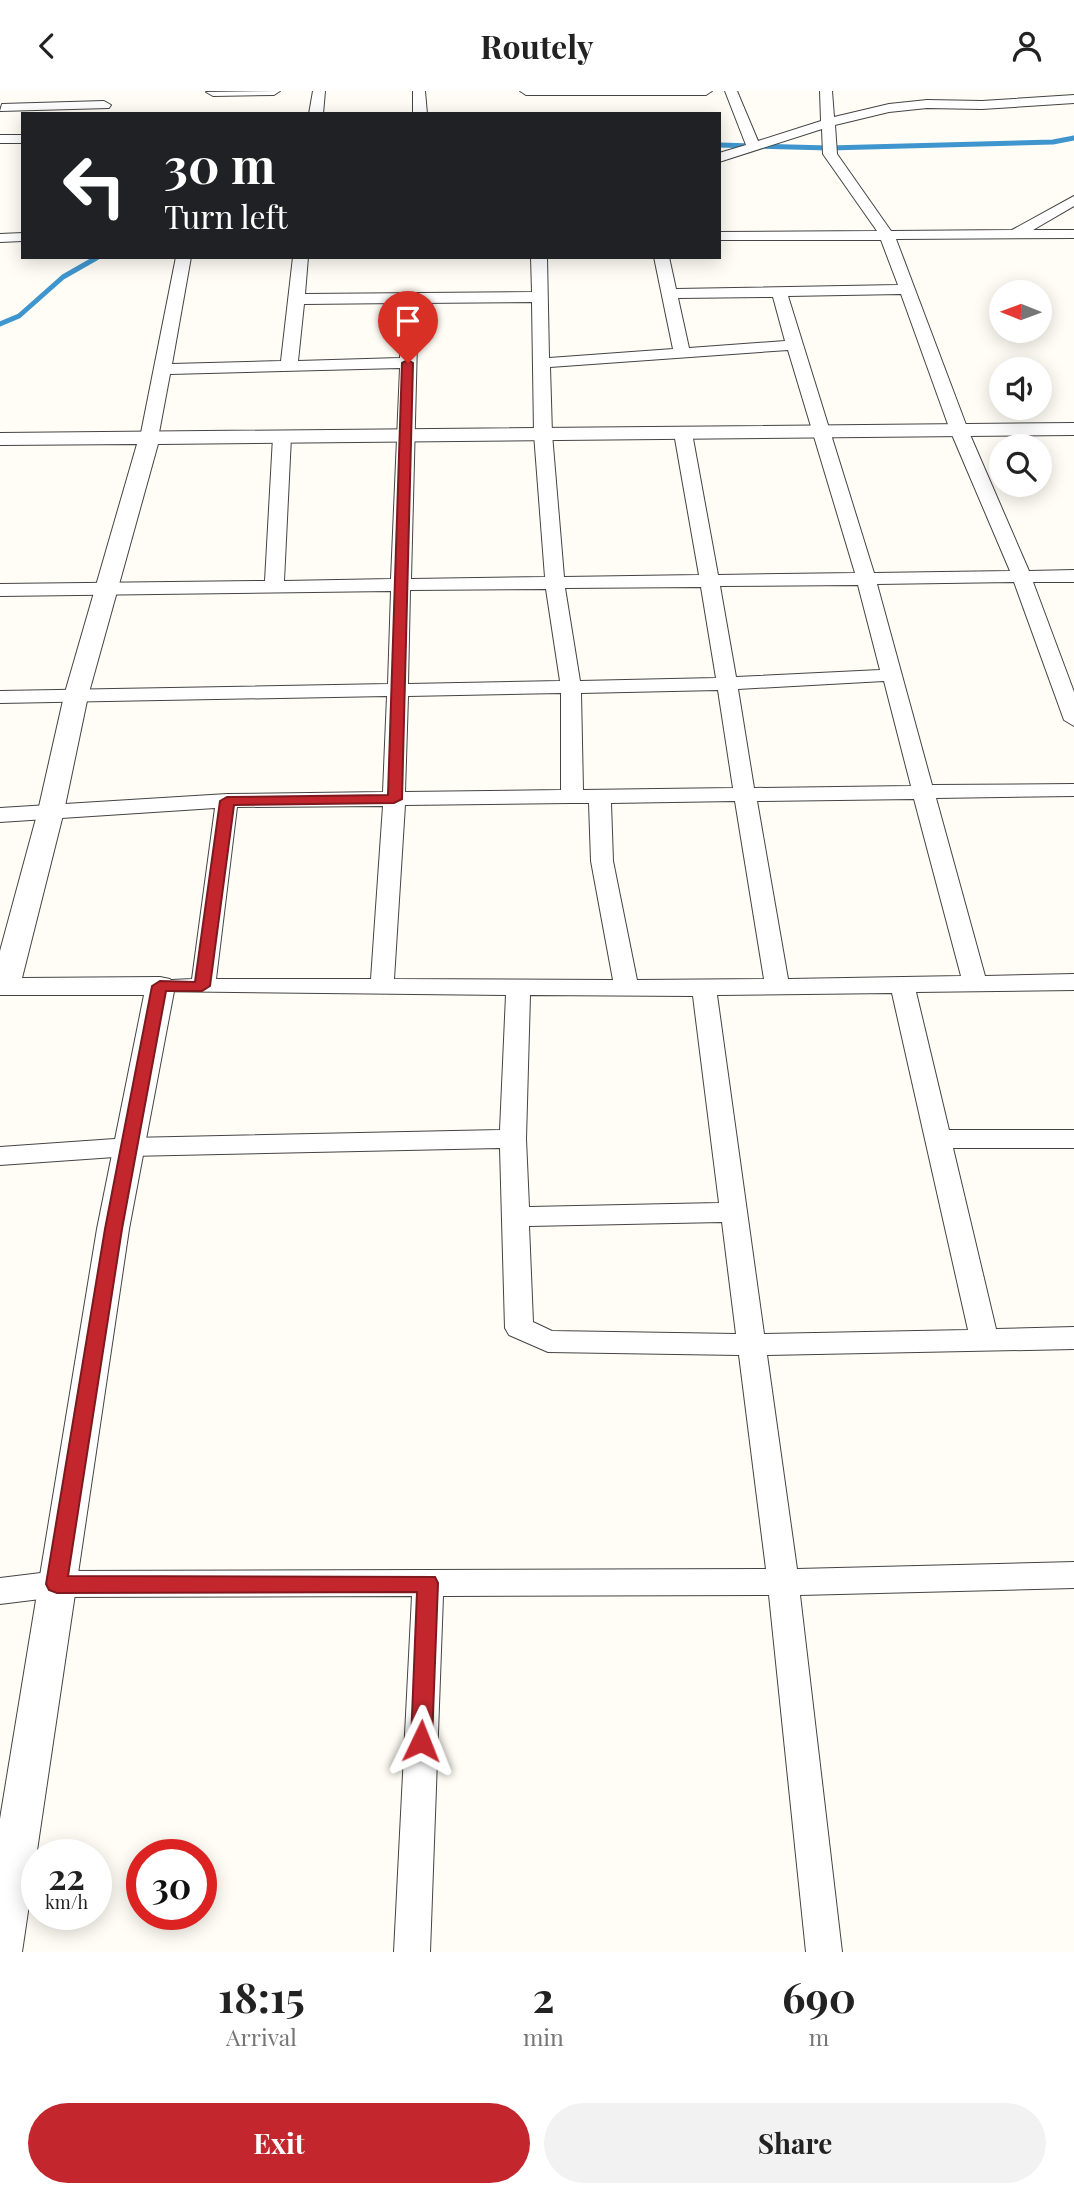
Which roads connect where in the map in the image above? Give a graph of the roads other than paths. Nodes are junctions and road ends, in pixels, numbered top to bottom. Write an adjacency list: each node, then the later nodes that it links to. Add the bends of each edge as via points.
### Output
1 (274, 91): 8 (street)
2 (319, 91): 13 (street)
3 (419, 91): 14 (street)
4 (706, 91): 9 (street)
5 (731, 91): 18 (street)
6 (826, 91): 15 (street)
7 (1042, 91): 10 (street)
8 (212, 95)
9 (526, 95)
10 (1073, 99): 15 (street, via 974,106 927,104)
11 (4, 100): 12 (street)
12 (104, 103)
13 (316, 112)
14 (420, 112)
15 (827, 123): 18 (street); 22 (street, via 830,154)
16 (21, 139): 17 (street)
17 (0, 140)
18 (754, 147): 19 (street)
19 (721, 157)
20 (1074, 200): 23 (street)
21 (1074, 234): 23 (street)
22 (887, 235): 23 (street); 24 (street); 31 (street)
23 (1014, 235)
24 (721, 236)
25 (21, 237): 26 (street)
26 (0, 238)
27 (184, 259): 42 (street)
28 (301, 259): 36 (street)
29 (539, 259): 35 (street)
30 (661, 259): 33 (street)
31 (907, 289): 32 (street); 44 (street)
32 (779, 292): 33 (street); 37 (street)
33 (669, 294): 38 (street)
34 (410, 297): 35 (street); 36 (street); 39 (street)
35 (540, 297): 40 (street)
36 (296, 299): 41 (street)
37 (796, 345): 38 (street); 45 (street)
38 (682, 354): 40 (street)
39 (408, 363): 41 (street); 48 (street)
40 (541, 363): 47 (street)
41 (289, 366): 42 (street)
42 (163, 369): 50 (street)
43 (1074, 429): 44 (street)
44 (959, 430): 45 (street); 53 (street)
45 (819, 432): 46 (street); 54 (street)
46 (683, 433): 47 (street); 55 (street)
47 (543, 434): 48 (street); 56 (street)
48 (405, 436): 49 (street); 58 (street)
49 (282, 437): 50 (street); 57 (street)
50 (149, 438): 51 (street); 60 (street)
51 (0, 439)
52 (1074, 576): 53 (street)
53 (1022, 577): 54 (street); 67 (street)
54 (866, 579): 55 (street); 61 (street)
55 (712, 581): 56 (street); 62 (street)
56 (555, 584): 58 (street); 63 (street)
57 (274, 585): 58 (street); 60 (street)
58 (401, 585): 64 (street)
59 (0, 590): 60 (street)
60 (108, 590): 65 (street)
61 (891, 675): 62 (street); 69 (street)
62 (727, 684): 63 (street); 70 (street)
63 (571, 686): 64 (street); 72 (street)
64 (398, 688): 65 (street); 73 (street)
65 (76, 696): 66 (street); 75 (street)
66 (0, 697)
67 (1074, 720)
68 (1074, 790): 69 (street)
69 (923, 792): 70 (street); 78 (street)
70 (743, 794): 71 (street); 84 (street)
71 (600, 796): 72 (street); 86 (street, via 602,861)
72 (572, 797): 73 (street)
73 (394, 799): 74 (street); 83 (street)
74 (227, 801): 75 (street); 81 (street)
75 (51, 811): 76 (street); 82 (street)
76 (0, 815)
77 (1074, 982): 78 (street)
78 (975, 983): 79 (street)
79 (902, 985): 84 (street); 89 (street)
80 (160, 986): 81 (street); 82 (street); 91 (street)
81 (202, 986): 83 (street)
82 (3, 987)
83 (383, 987): 85 (street)
84 (777, 987): 87 (street)
85 (518, 988): 86 (street); 88 (street)
86 (627, 988): 87 (street)
87 (704, 988): 93 (street)
88 (513, 1139): 91 (street); 94 (street)
89 (940, 1139): 90 (street); 96 (street)
90 (1074, 1139)
91 (129, 1147): 92 (street); 101 (street)
92 (0, 1157)
93 (735, 1212): 94 (street); 97 (street)
94 (516, 1217): 97 (street, via 519,1328 548,1341)
95 (1074, 1338): 96 (street)
96 (985, 1341): 97 (street)
97 (753, 1345): 99 (street)
98 (1074, 1575): 99 (street)
99 (783, 1582): 100 (street); 105 (street)
100 (428, 1583): 101 (street); 104 (street)
101 (57, 1584): 102 (street); 103 (street)
102 (0, 1591)
103 (0, 1952)
104 (412, 1952)
105 (824, 1952)

